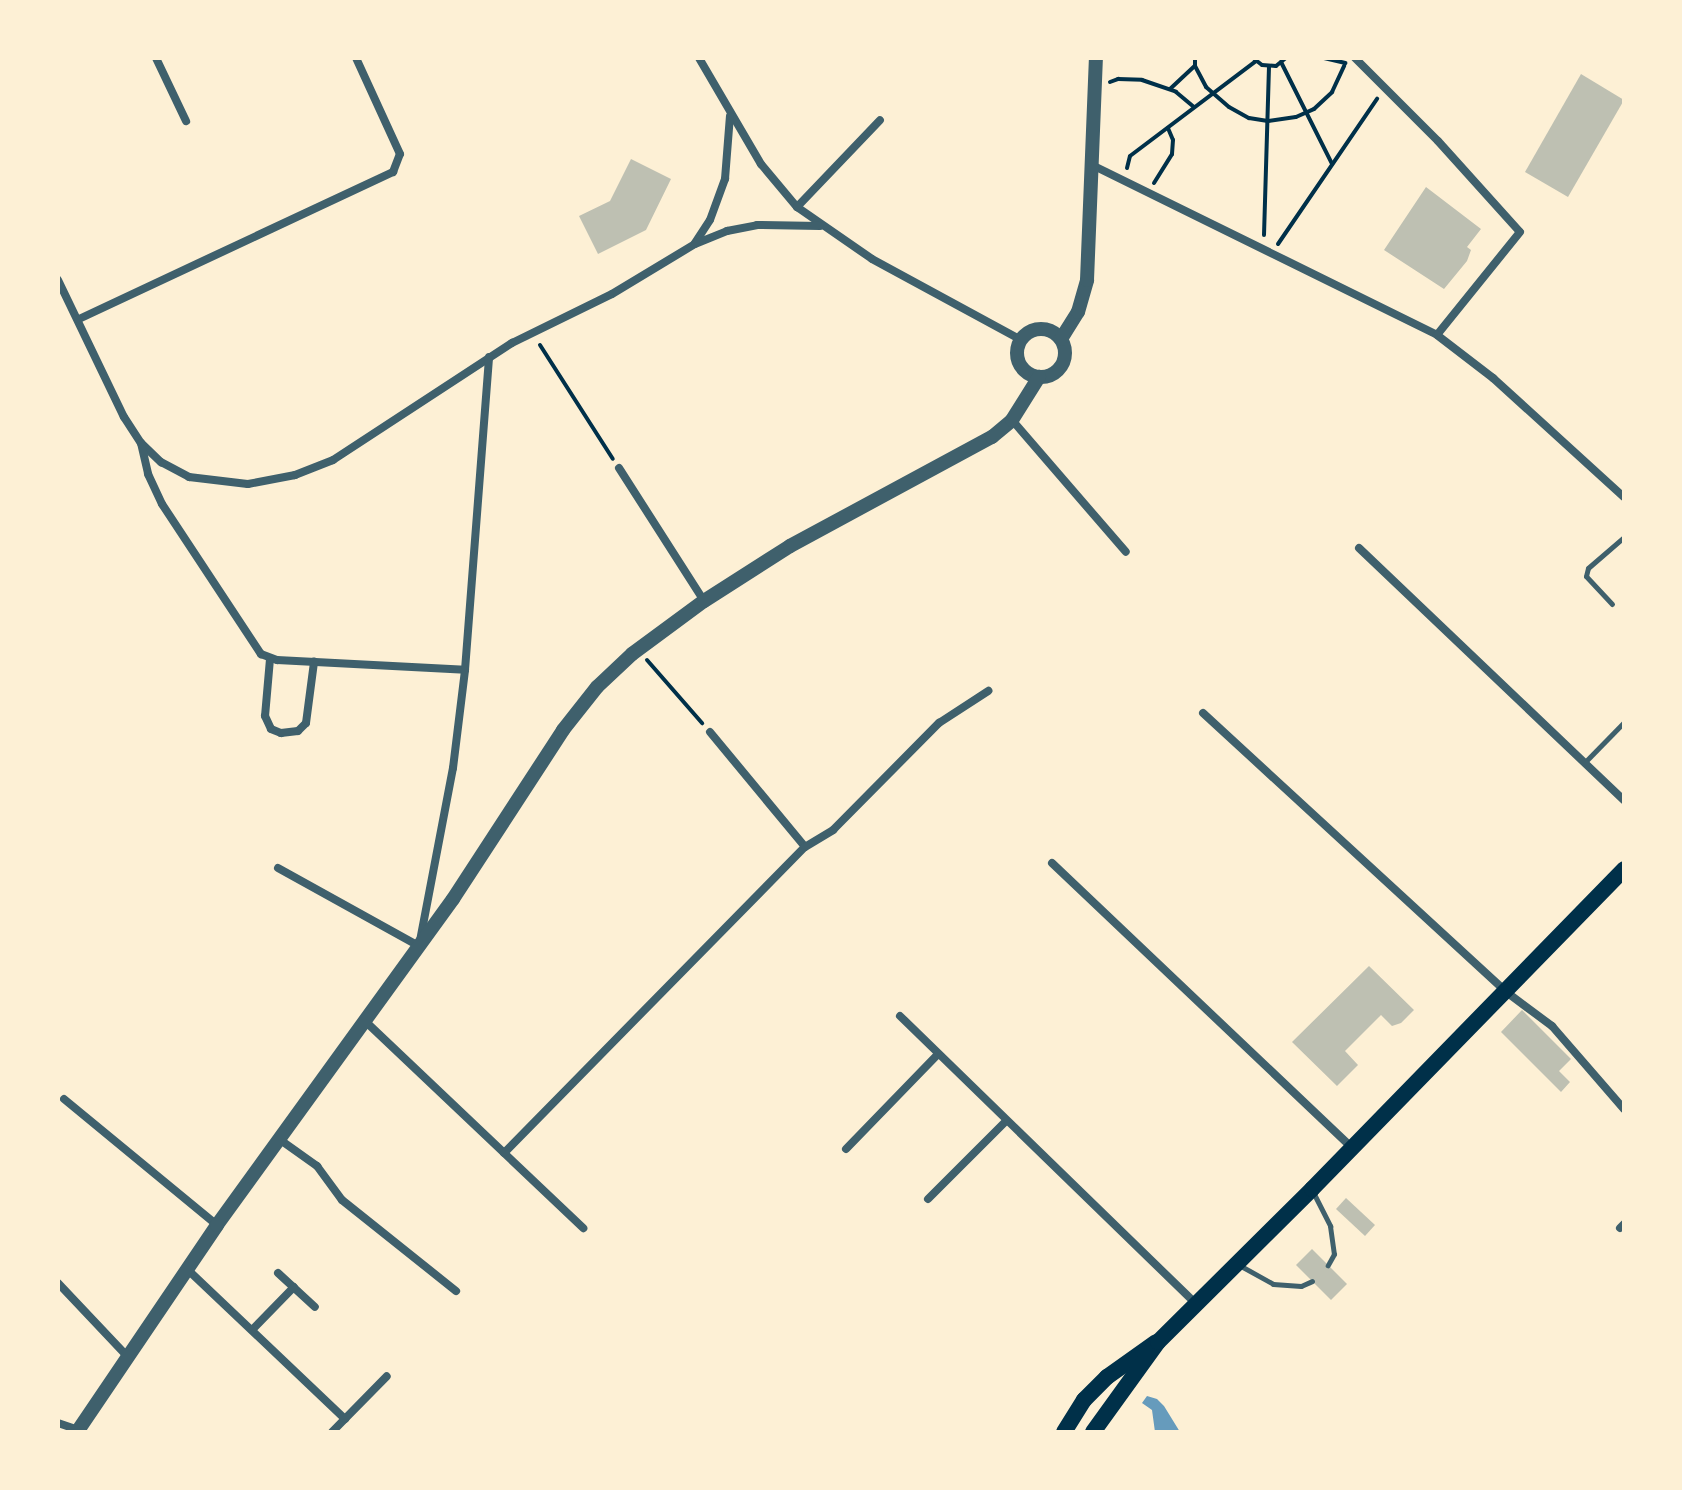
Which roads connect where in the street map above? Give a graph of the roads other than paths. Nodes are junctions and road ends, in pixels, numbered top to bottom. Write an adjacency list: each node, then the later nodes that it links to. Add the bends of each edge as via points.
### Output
1 (156, 58): 8 (street)
2 (356, 58): 14 (street, via 400,154 393,172)
3 (699, 58): 6 (street)
4 (1096, 58): 9 (street)
5 (1355, 58): 15 (street, via 1520,232)
6 (730, 113): 10 (street, via 761,164); 12 (street, via 725,179)
7 (880, 120): 10 (street)
8 (186, 121)
9 (1092, 165): 15 (street); 16 (street, via 1087,280 1078,312)
10 (797, 207): 11 (street)
11 (820, 226): 12 (street, via 757,225); 17 (street)
12 (695, 244): 18 (street)
13 (58, 280): 14 (street)
14 (79, 319): 21 (street)
15 (1437, 335): 23 (street, via 1493,378)
16 (1061, 339): 17 (street, via 1037,329); 19 (street, via 1061,365)
17 (1021, 340): 19 (street, via 1021,366)
18 (489, 357): 21 (street, via 351,450 314,469 272,481 225,484 189,477); 31 (street)
19 (1039, 377): 20 (street)
20 (1012, 420): 26 (street); 27 (street, via 992,437 790,546)
21 (141, 443): 29 (street, via 162,504 251,644)
22 (619, 468): 27 (street)
23 (1624, 497)
24 (1624, 537): 28 (lane, via 1588,568 1586,576)
25 (1359, 548): 36 (street)
26 (1126, 552)
27 (704, 601): 42 (street, via 597,687)
28 (1612, 604)
29 (270, 659): 30 (street); 30 (street, via 265,716 271,729 281,733 298,731 306,723)
30 (314, 662): 31 (street)
31 (465, 670): 42 (street, via 453,768)
32 (988, 691): 38 (street, via 939,723 833,830)
33 (1203, 713): 43 (street)
34 (1624, 722): 36 (lane)
35 (710, 732): 38 (street)
36 (1585, 762): 37 (street)
37 (1624, 800)
38 (805, 847): 53 (street)
39 (1052, 863): 51 (street)
40 (278, 868): 42 (street)
41 (1624, 869): 43 (main road)
42 (419, 946): 45 (street)
43 (1505, 991): 48 (street, via 1552,1026); 51 (main road)
44 (900, 1016): 46 (street)
45 (365, 1021): 50 (street); 53 (street)
46 (938, 1054): 49 (street); 52 (street)
47 (64, 1099): 56 (street)
48 (1624, 1109)
49 (1006, 1121): 55 (street); 66 (street)
50 (279, 1139): 56 (street); 65 (street, via 317,1166 342,1200)
51 (1352, 1148): 54 (main road)
52 (846, 1149)
53 (504, 1153): 57 (street)
54 (1312, 1189): 58 (main road); 59 (lane, via 1330,1226 1334,1254)
55 (928, 1199)
56 (217, 1225): 60 (street)
57 (583, 1228)
58 (1238, 1264): 62 (lane, via 1273,1284 1301,1286); 66 (main road)
59 (1328, 1265)
60 (187, 1268): 68 (street); 70 (street)
61 (278, 1273): 64 (street)
62 (1312, 1281)
63 (58, 1283): 70 (street)
64 (294, 1287): 67 (street); 68 (street)
65 (456, 1291)
66 (1196, 1304): 69 (main road)
67 (315, 1307)
68 (252, 1330): 72 (street)
69 (1158, 1342): 76 (main road, via 1107,1377); 77 (main road)
70 (126, 1355): 74 (street)
71 (387, 1376): 72 (street)
72 (345, 1419): 75 (street)
73 (58, 1423): 74 (street)
74 (77, 1431)
75 (332, 1432)
76 (1064, 1432)
77 (1093, 1432)

